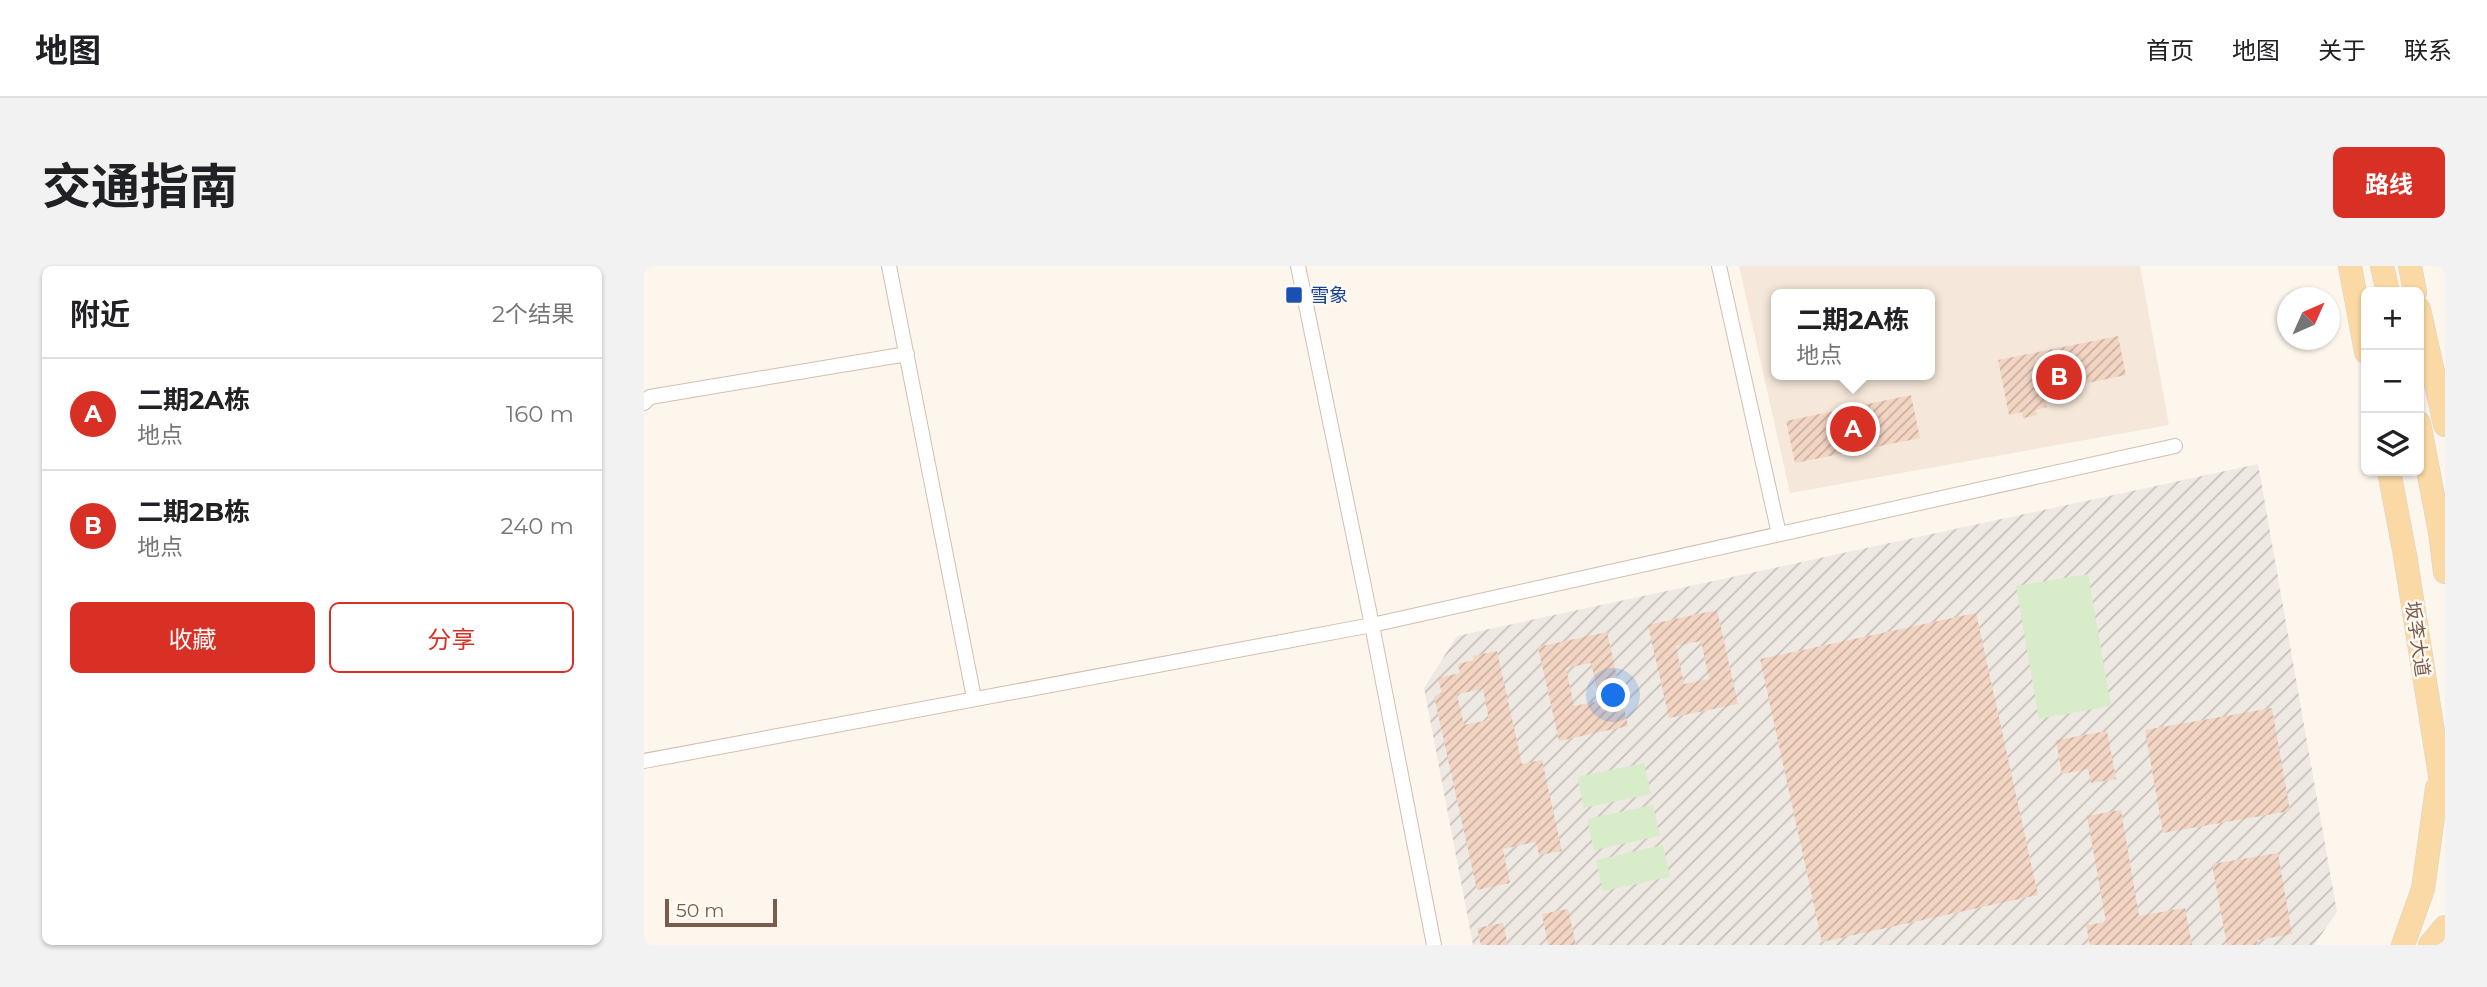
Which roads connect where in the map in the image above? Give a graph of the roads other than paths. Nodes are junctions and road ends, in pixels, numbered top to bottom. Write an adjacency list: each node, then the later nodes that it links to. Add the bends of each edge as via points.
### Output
1 (889, 266): 11 (street)
2 (1298, 266): 19 (street)
3 (1719, 266): 17 (street)
4 (2350, 266): 10 (main road)
5 (2382, 266): 7 (main road)
6 (2410, 266): 8 (main road)
7 (2387, 287)
8 (2414, 287)
9 (2424, 331): 13 (main road)
10 (2366, 350)
11 (907, 354): 12 (street, via 650,397); 20 (street)
12 (644, 403)
13 (2445, 425)
14 (2175, 446): 17 (street)
15 (2424, 448): 18 (main road)
16 (2390, 476): 22 (main road, 坂李大道)
17 (1779, 534): 19 (street)
18 (2445, 572)
19 (1372, 625): 20 (street); 25 (street)
20 (974, 698): 21 (street)
21 (644, 761)
22 (2438, 771): 23 (main road, 坂李大道); 26 (main road, via 2423,889)
23 (2445, 807)
24 (2445, 927): 27 (main road)
25 (1434, 945)
26 (2403, 945)
27 (2430, 945)

